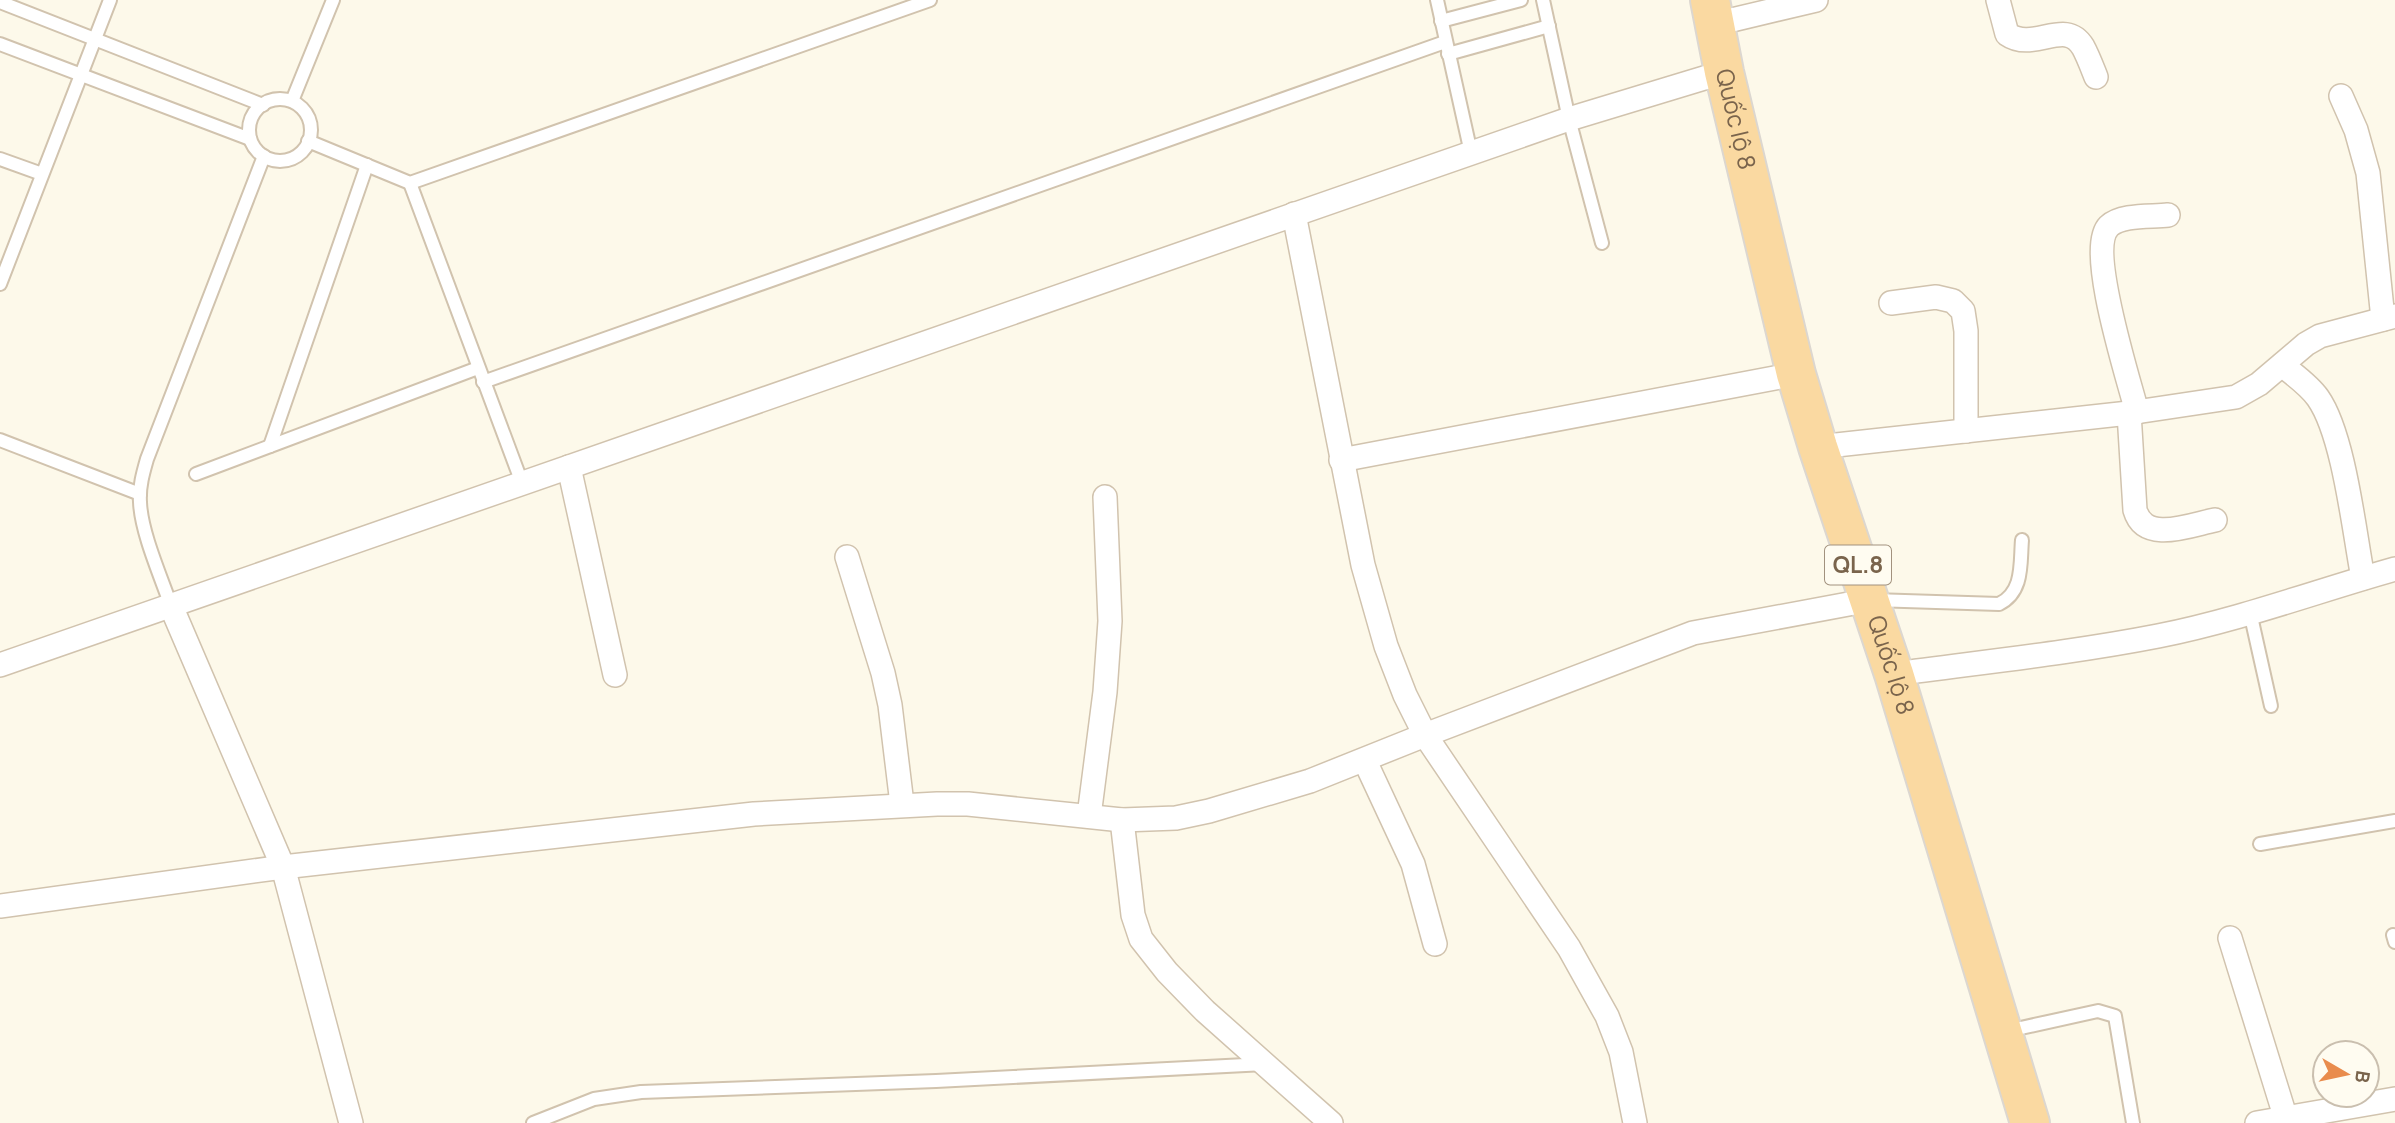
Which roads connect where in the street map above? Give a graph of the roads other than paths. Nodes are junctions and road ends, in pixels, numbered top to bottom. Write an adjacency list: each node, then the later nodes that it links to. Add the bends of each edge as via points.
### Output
1 (110, 0): 13 (lane)
2 (333, 0): 20 (lane)
3 (930, 0): 30 (lane)
4 (1437, 0): 11 (lane)
5 (1521, 0): 11 (lane)
6 (1543, 0): 12 (lane)
7 (1816, 0): 10 (street)
8 (1998, 0): 18 (street, via 2007,34 2024,42 2056,34 2072,37 2082,46)
9 (0, 2): 13 (lane)
10 (1713, 12): 16 (highway, Quốc lộ 8 / QL.8)
11 (1441, 21): 15 (lane)
12 (1549, 26): 15 (lane); 22 (lane)
13 (96, 39): 17 (lane); 21 (lane)
14 (0, 44): 17 (lane)
15 (1446, 48): 25 (lane); 40 (lane)
16 (1724, 72): 22 (street); 39 (highway, Quốc lộ 8 / QL.8)
17 (82, 75): 23 (lane); 29 (lane)
18 (2096, 77)
19 (2341, 96): 36 (street, via 2368,173)
20 (292, 101): 21 (lane, via 272,100); 24 (lane, via 306,113)
21 (263, 105): 23 (lane, via 251,119)
22 (1569, 118): 25 (street); 33 (lane)
23 (250, 139): 26 (lane)
24 (309, 141): 26 (lane, via 288,160); 28 (lane)
25 (1471, 153): 31 (street)
26 (264, 156): 50 (lane, via 147,459)
27 (0, 159): 29 (lane)
28 (367, 165): 30 (lane); 44 (lane)
29 (42, 174): 34 (lane)
30 (410, 183): 38 (lane)
31 (1294, 214): 46 (street); 47 (street)
32 (2168, 215): 41 (street, via 2117,221 2107,228 2102,242 2109,304)
33 (1602, 243)
34 (0, 284)
35 (1891, 303): 42 (street, via 1936,297 1953,301 1963,311)
36 (2389, 318): 37 (street, via 2320,336)
37 (2282, 365): 41 (street, via 2236,397); 56 (street, via 2314,392 2332,427)
38 (478, 368): 40 (lane); 44 (lane)
39 (1796, 374): 45 (highway, Quốc lộ 8 / QL.8); 46 (street)
40 (483, 382): 49 (lane)
41 (2133, 412): 42 (street); 52 (street, via 2135,510 2140,523 2166,530)
42 (1966, 431): 45 (street)
43 (0, 440): 50 (lane)
44 (270, 446): 48 (lane)
45 (1818, 447): 57 (highway, Quốc lộ 8 / QL.8)
46 (1341, 460): 64 (street, via 1386,646)
47 (569, 467): 49 (street); 62 (street)
48 (195, 474)
49 (522, 483): 58 (street)
50 (140, 494): 58 (lane, via 142,519)
51 (1105, 496): 67 (street, via 1110,621)
52 (2216, 520)
53 (2022, 540): 57 (lane, via 2017,587 2000,604)
54 (847, 558): 66 (street, via 883,673)
55 (2395, 569): 56 (street)
56 (2363, 578): 59 (street)
57 (1870, 600): 61 (highway, Quốc lộ 8 / QL.8); 64 (street, via 1693,633)
58 (171, 606): 60 (street); 71 (street)
59 (2250, 612): 61 (street, via 2106,645); 63 (lane)
60 (0, 666)
61 (1894, 674): 75 (highway, Quốc lộ 8 / QL.8)
62 (615, 675)
63 (2271, 706)
64 (1425, 734): 65 (street); 82 (street, via 1589,981 1620,1052)
65 (1365, 761): 68 (street, via 1209,811 1176,818); 74 (street, via 1413,864)
66 (902, 804): 67 (street, via 968,804); 71 (street, via 754,814)
67 (1089, 817): 68 (street)
68 (1122, 820): 76 (street, via 1140,939 1205,1011)
69 (2395, 821): 70 (lane)
70 (2260, 844)
71 (283, 867): 72 (street); 79 (street)
72 (0, 906)
73 (2230, 938): 78 (street)
74 (1435, 944)
75 (2002, 1032): 83 (highway, Quốc lộ 8 / QL.8); 84 (lane, via 2098,1011 2115,1016)
76 (1265, 1064): 80 (lane, via 640,1092 594,1099); 81 (street)
77 (2395, 1099): 78 (street)
78 (2286, 1119): 85 (street)
79 (351, 1123)
80 (533, 1123)
81 (1331, 1123)
82 (1635, 1123)
83 (2029, 1123)
84 (2133, 1123)
85 (2257, 1123)

